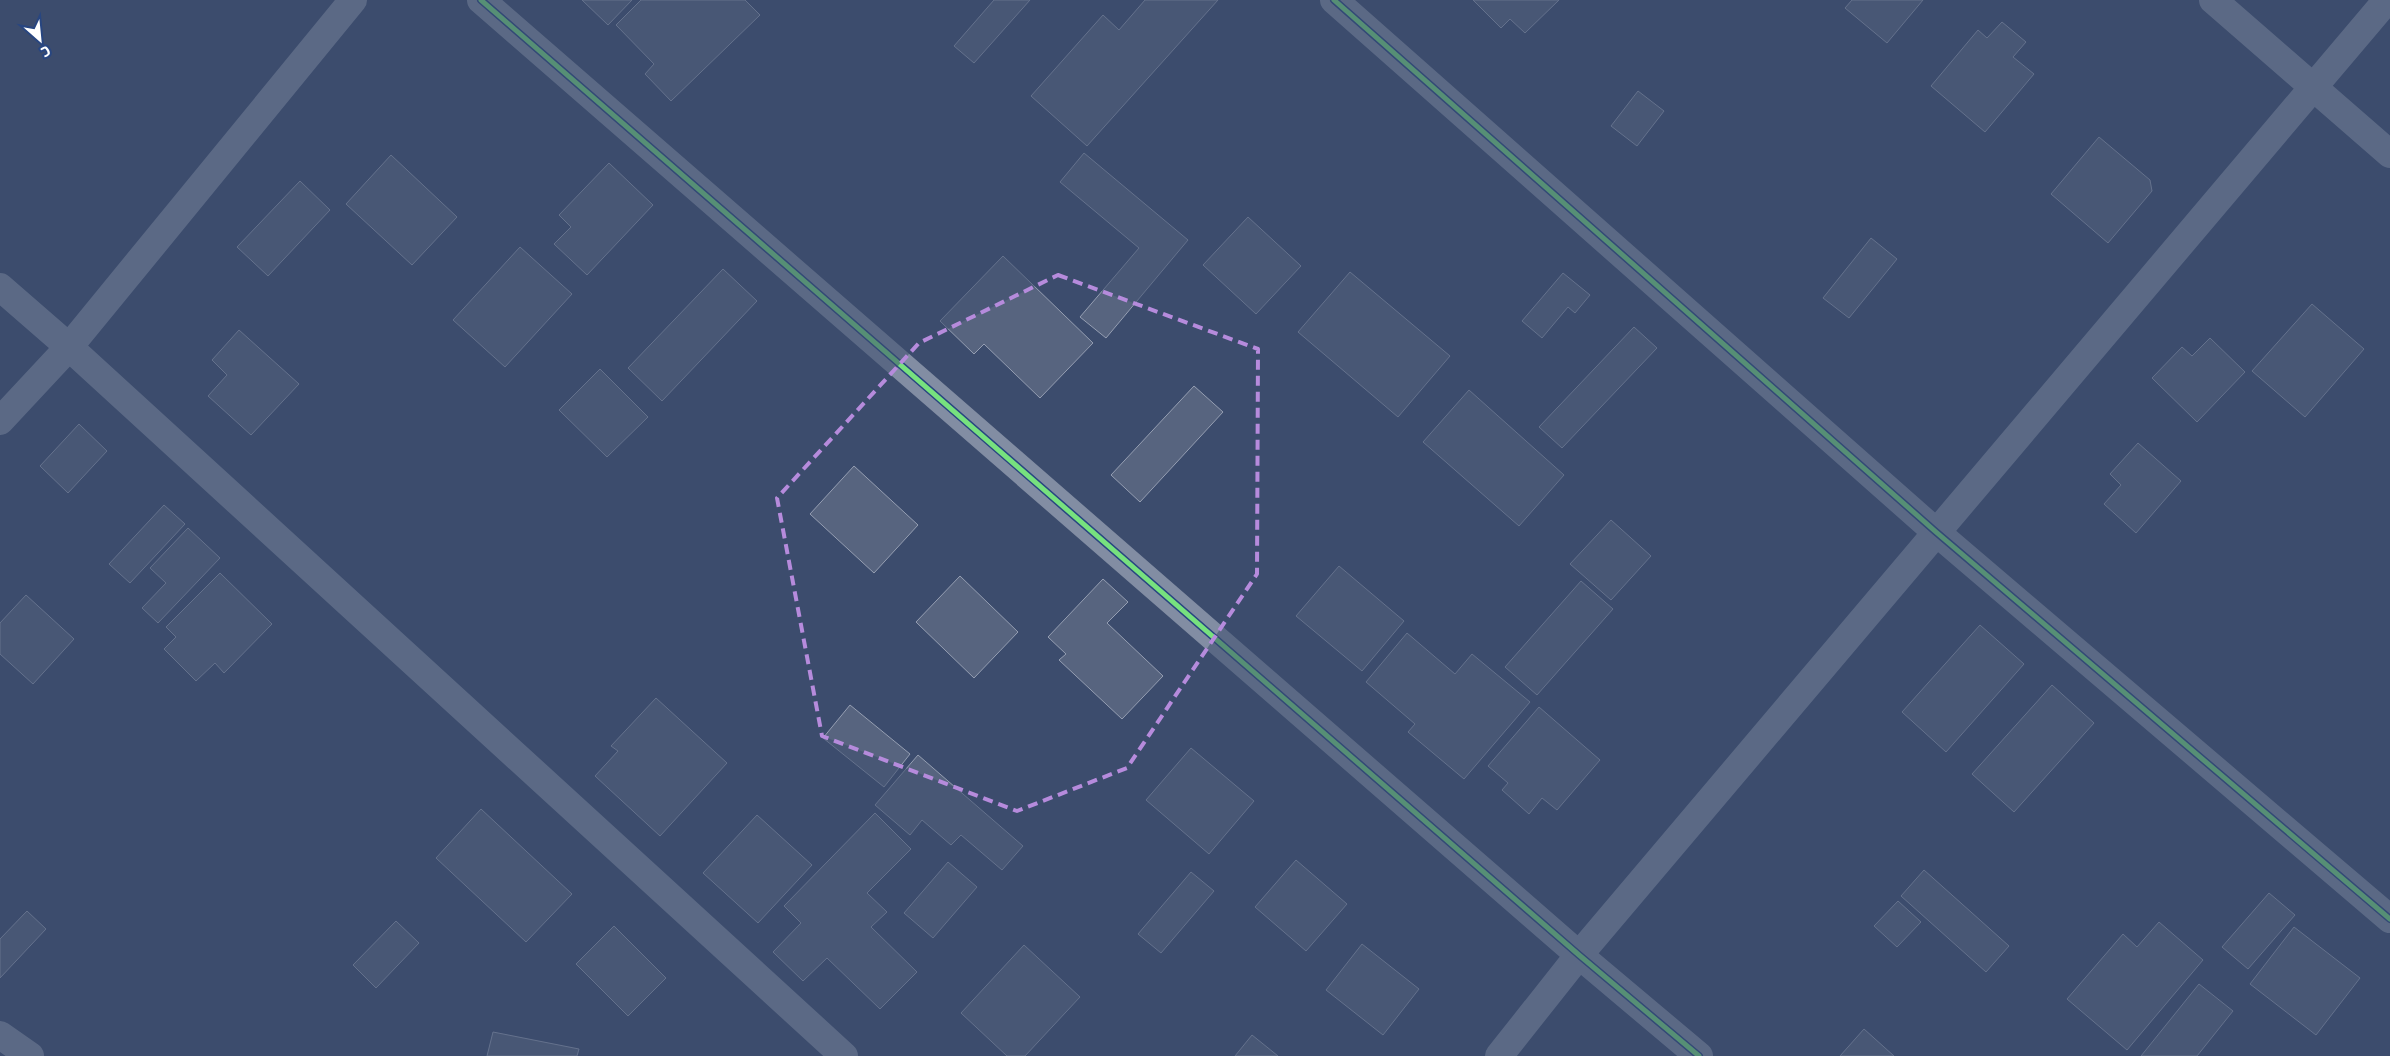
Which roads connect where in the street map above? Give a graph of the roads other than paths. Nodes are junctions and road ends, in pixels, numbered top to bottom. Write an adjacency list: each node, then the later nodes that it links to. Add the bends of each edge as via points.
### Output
1 (354, 0): 9 (street)
2 (481, 0): 13 (street)
3 (1334, 0): 11 (street)
4 (2213, 0): 6 (street)
5 (2387, 0): 6 (street)
6 (2314, 89): 7 (street); 11 (street)
7 (2390, 154)
8 (0, 287): 9 (street)
9 (69, 347): 10 (street); 16 (street)
10 (0, 421)
11 (1936, 532): 12 (street); 13 (street)
12 (2390, 918)
13 (1579, 955): 17 (street); 18 (street)
14 (0, 1035): 15 (street)
15 (30, 1056)
16 (844, 1056)
17 (1499, 1056)
18 (1699, 1056)

